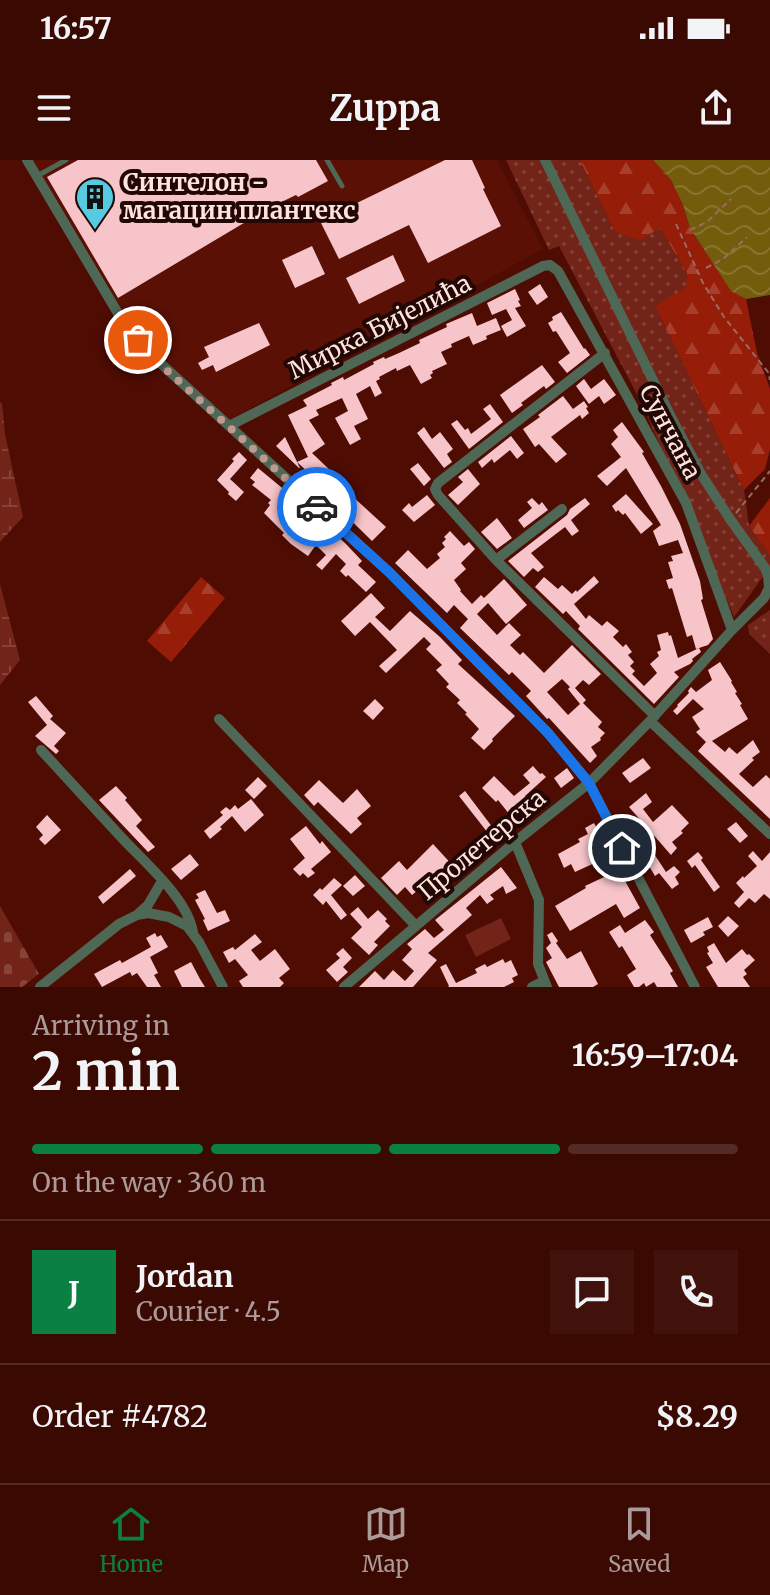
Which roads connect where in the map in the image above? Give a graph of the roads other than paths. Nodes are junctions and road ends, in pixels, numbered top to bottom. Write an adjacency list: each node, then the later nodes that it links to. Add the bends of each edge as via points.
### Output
1 (27, 160): 5 (street)
2 (66, 160): 5 (lane)
3 (327, 160): 6 (lane)
4 (545, 160): 12 (street, via 701,474 765,568)
5 (37, 176): 9 (street, via 138,340)
6 (342, 186)
7 (550, 265): 8 (street, Сунчана); 9 (street, Мирка Бијелића)
8 (605, 353): 11 (street, via 438,483 438,495); 13 (street, Сунчана, via 686,503)
9 (229, 426): 17 (street, via 389,572 548,733)
10 (562, 509): 11 (street)
11 (496, 560): 14 (street)
12 (770, 588): 13 (street, Пролетерска)
13 (732, 630): 14 (street, Пролетерска)
14 (653, 718): 17 (street, Пролетерска); 18 (street)
15 (219, 719): 22 (street)
16 (41, 750): 20 (street)
17 (589, 783): 19 (street, Пролетерска); 29 (street)
18 (770, 834)
19 (515, 842): 22 (street, Пролетерска); 24 (street, via 539,900 538,964)
20 (162, 881): 21 (street); 23 (street, via 186,911)
21 (137, 915): 23 (street, via 160,914 180,921); 25 (street)
22 (416, 926): 27 (street, Пролетерска)
23 (194, 934): 26 (street)
24 (545, 984): 28 (street)
25 (40, 987)
26 (223, 987)
27 (344, 987)
28 (532, 987)
29 (695, 987)

